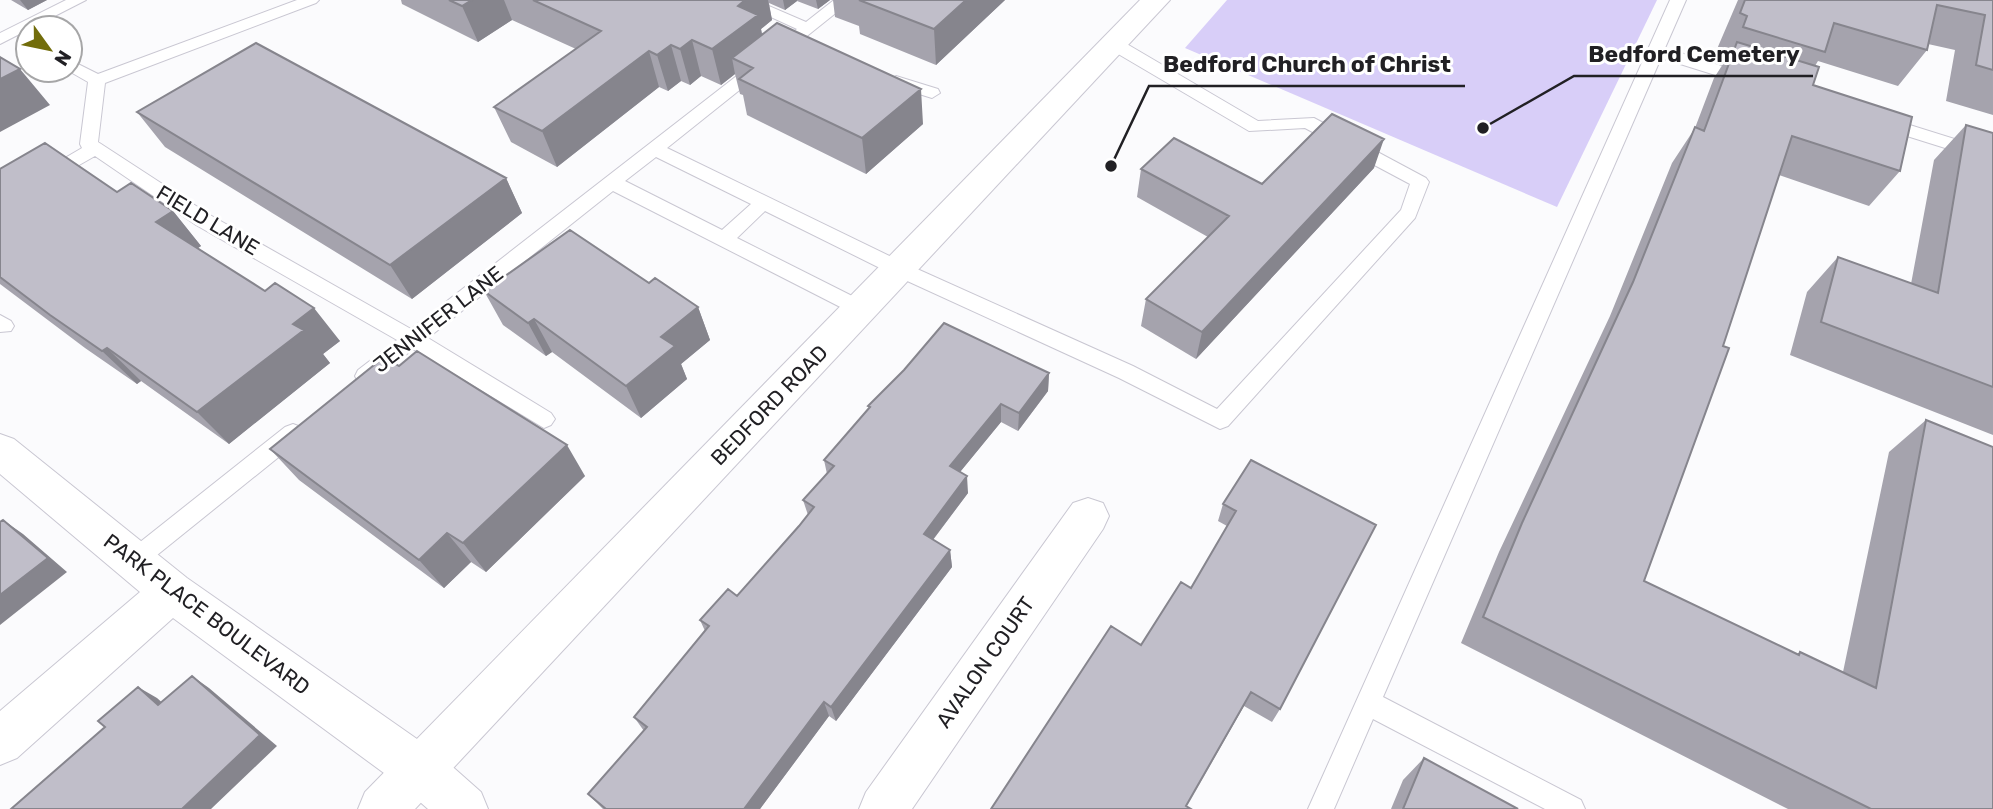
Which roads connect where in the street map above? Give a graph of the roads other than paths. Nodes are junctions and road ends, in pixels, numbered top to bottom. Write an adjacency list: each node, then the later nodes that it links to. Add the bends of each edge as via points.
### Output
1 (78, 0): 7 (lane)
2 (311, 0): 14 (lane)
3 (742, 0): 8 (lane)
4 (844, 0): 8 (lane, JENNIFER LANE)
5 (1156, 0): 9 (main road, BEDFORD ROAD)
6 (1678, 0): 11 (lane)
7 (11, 33)
8 (800, 33): 10 (lane); 19 (lane, JENNIFER LANE)
9 (1114, 44): 25 (main road, BEDFORD ROAD); 25 (lane, via 1255,127 1308,122 1420,182 1409,213 1220,420)
10 (817, 49)
11 (1656, 51): 15 (lane); 35 (lane)
12 (84, 73): 14 (lane)
13 (874, 73): 16 (lane)
14 (97, 80): 18 (lane, via 89,144)
15 (1760, 84)
16 (932, 93)
17 (1863, 116): 20 (lane)
18 (95, 148): 23 (lane); 27 (lane, FIELD LANE, via 203,220)
19 (654, 149): 21 (lane, JENNIFER LANE); 22 (lane)
20 (1993, 157)
21 (611, 182): 24 (lane); 27 (lane, JENNIFER LANE)
22 (764, 202): 24 (lane); 25 (lane)
23 (0, 204)
24 (724, 239): 26 (lane)
25 (899, 268): 26 (main road, BEDFORD ROAD)
26 (861, 309): 37 (main road, BEDFORD ROAD)
27 (413, 339): 28 (lane, JENNIFER LANE); 29 (lane, FIELD LANE)
28 (349, 389)
29 (544, 419)
30 (307, 422): 33 (lane)
31 (0, 451): 33 (main road, PARK PLACE BOULEVARD)
32 (1088, 516): 40 (main road, AVALON COURT)
33 (133, 561): 34 (main road, PARK PLACE BOULEVARD)
34 (172, 593): 36 (main road); 37 (main road, PARK PLACE BOULEVARD)
35 (1368, 703): 41 (lane); 42 (lane)
36 (0, 742)
37 (419, 770): 38 (main road, BEDFORD ROAD); 39 (main road)
38 (382, 809)
39 (464, 809)
40 (883, 809)
41 (1321, 809)
42 (1572, 809)

